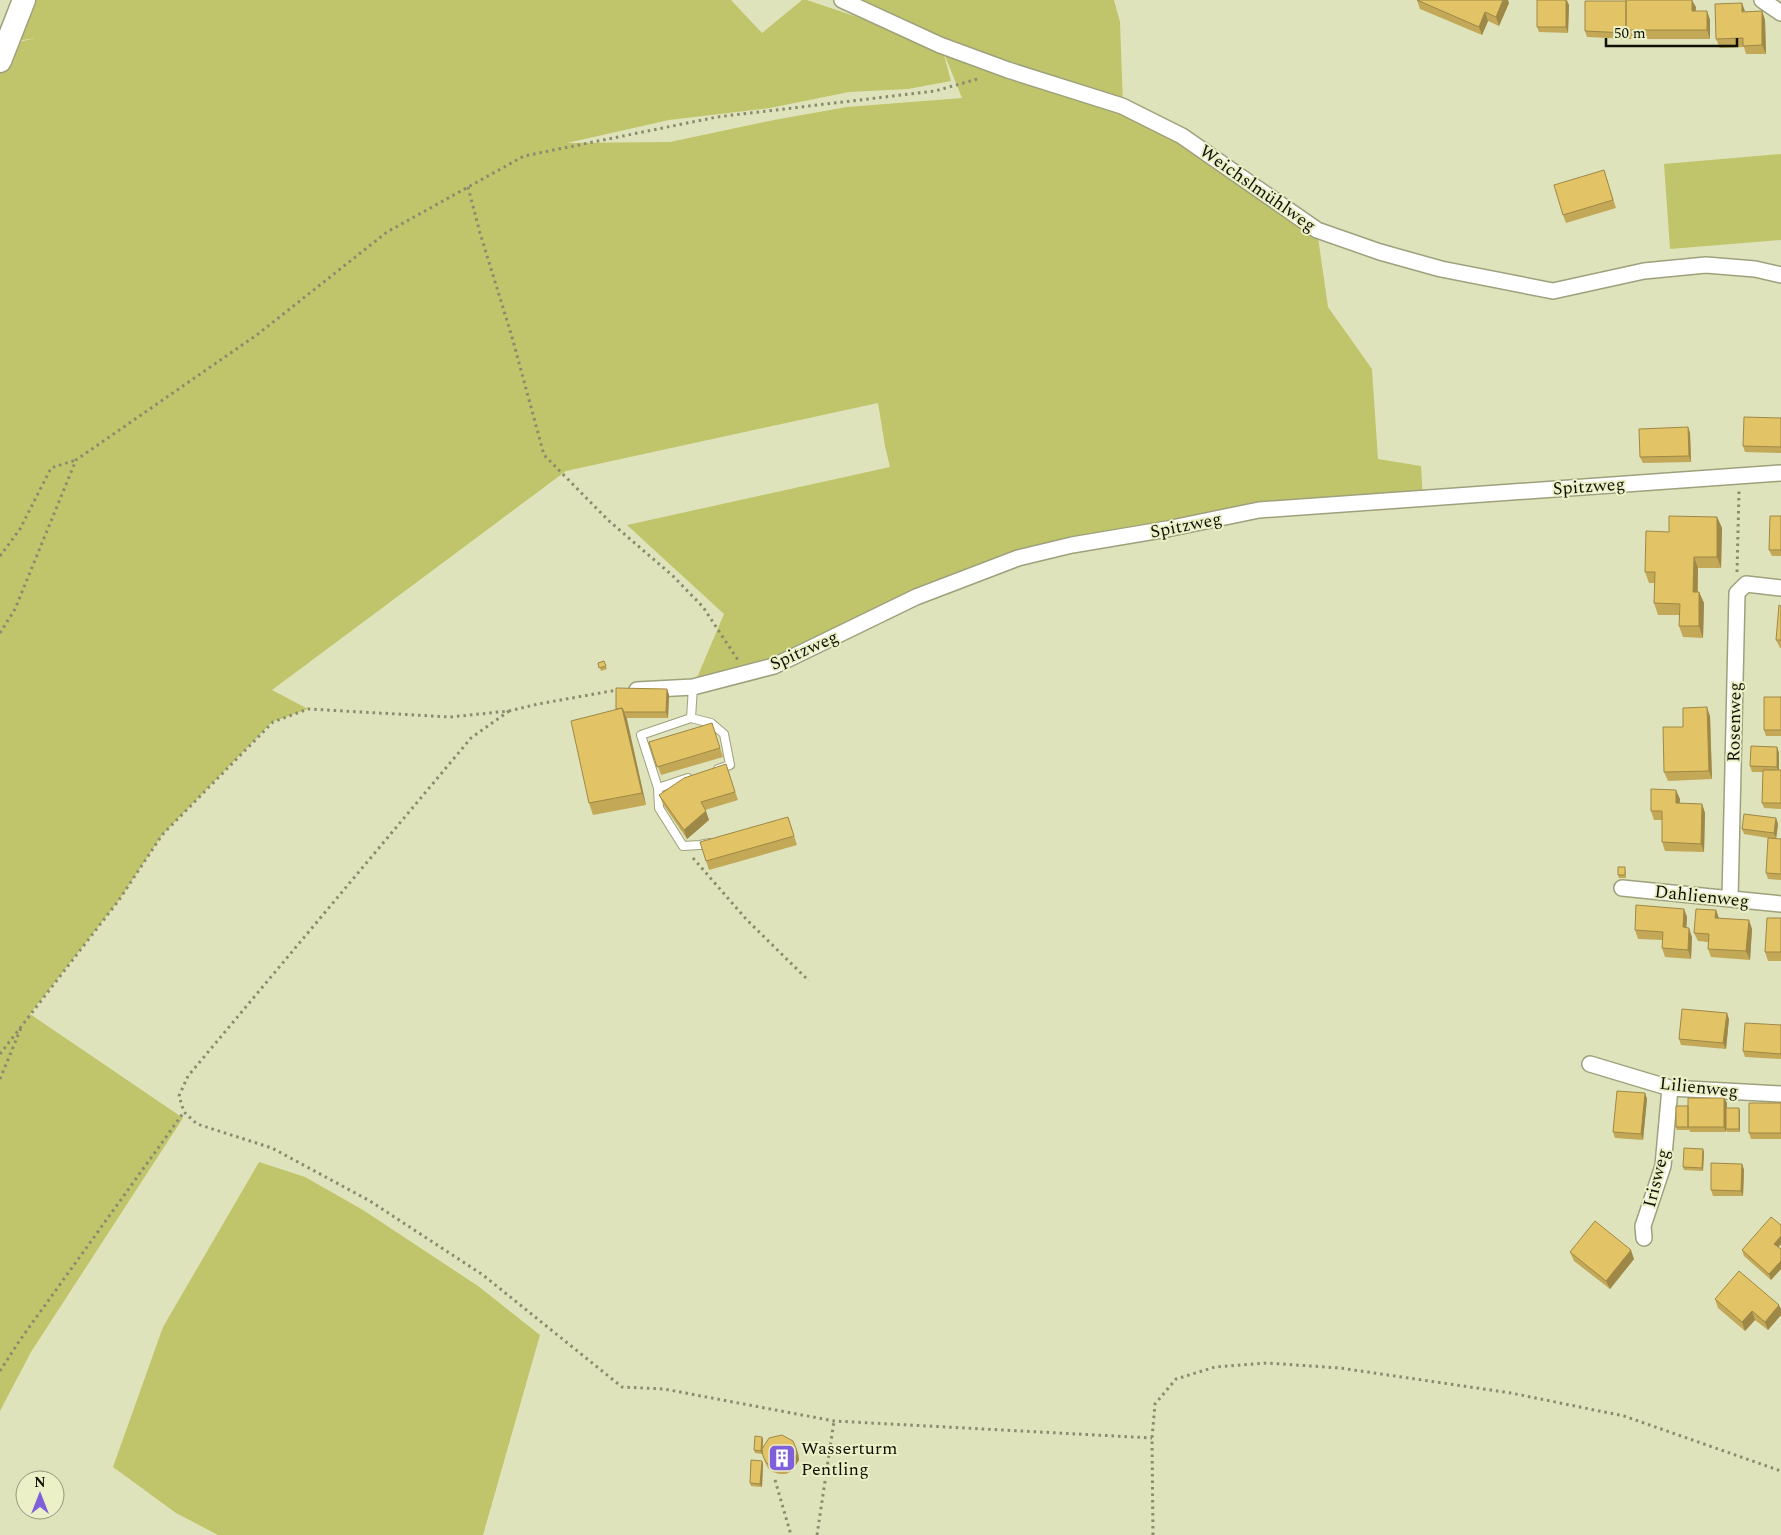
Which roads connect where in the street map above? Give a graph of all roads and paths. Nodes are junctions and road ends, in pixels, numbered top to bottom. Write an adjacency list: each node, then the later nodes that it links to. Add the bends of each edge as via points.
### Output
1 (24, 0): 5 (street)
2 (842, 0): 6 (street, Weichslmühlweg, via 940,45)
3 (1762, 0): 4 (street)
4 (1781, 13)
5 (0, 61)
6 (1008, 70): 7 (path, via 935,91 717,117 524,156); 8 (street, Weichslmühlweg, via 1122,106 1182,136 1317,230 1441,269 1553,291 1644,271 1706,265 1755,268)
7 (468, 187): 9 (path, via 387,232 258,334); 16 (path, via 544,455 608,520 673,576 703,607)
8 (1781, 275)
9 (76, 460): 12 (path, via 51,468 20,529); 15 (path, via 15,609)
10 (1781, 473): 11 (street, Spitzweg)
11 (1740, 476): 14 (path); 16 (street, Spitzweg, via 1259,510 1072,545 1018,558 916,597 774,666)
12 (0, 556)
13 (1781, 588): 14 (street, via 1746,584)
14 (1737, 593): 27 (street, Rosenweg)
15 (0, 632)
16 (746, 673): 17 (street, Spitzweg)
17 (693, 687): 18 (street, Spitzweg); 20 (lane)
18 (617, 690): 19 (path)
19 (509, 711): 30 (path, via 450,716 308,710 272,722 162,835 119,900); 36 (path, via 471,738 188,1076 179,1096)
20 (691, 718): 21 (lane, via 711,723 724,734 730,765); 23 (lane, via 641,735)
21 (712, 771)
22 (694, 776): 23 (lane)
23 (658, 788): 25 (lane, via 659,808)
24 (719, 840): 25 (lane)
25 (683, 846): 29 (path, via 746,919)
26 (1622, 888): 27 (street, Dahlienweg)
27 (1730, 899): 28 (street, Dahlienweg)
28 (1781, 904)
29 (809, 981)
30 (24, 1023): 31 (path); 33 (path)
31 (0, 1054)
32 (1590, 1064): 34 (street, Lilienweg)
33 (0, 1079)
34 (1670, 1088): 35 (street, Lilienweg); 37 (street, Irisweg, via 1663,1166 1643,1226)
35 (1781, 1094)
36 (184, 1112): 38 (path); 39 (path, via 197,1124 272,1148 370,1201 483,1275 622,1387 664,1389)
37 (1644, 1238)
38 (0, 1371)
39 (834, 1422): 40 (path); 44 (path)
40 (1152, 1438): 41 (path, via 1155,1404 1176,1379 1215,1367 1267,1363 1340,1368 1511,1393 1624,1416); 45 (path)
41 (1781, 1471)
42 (775, 1480): 43 (path)
43 (791, 1535)
44 (817, 1535)
45 (1153, 1535)

